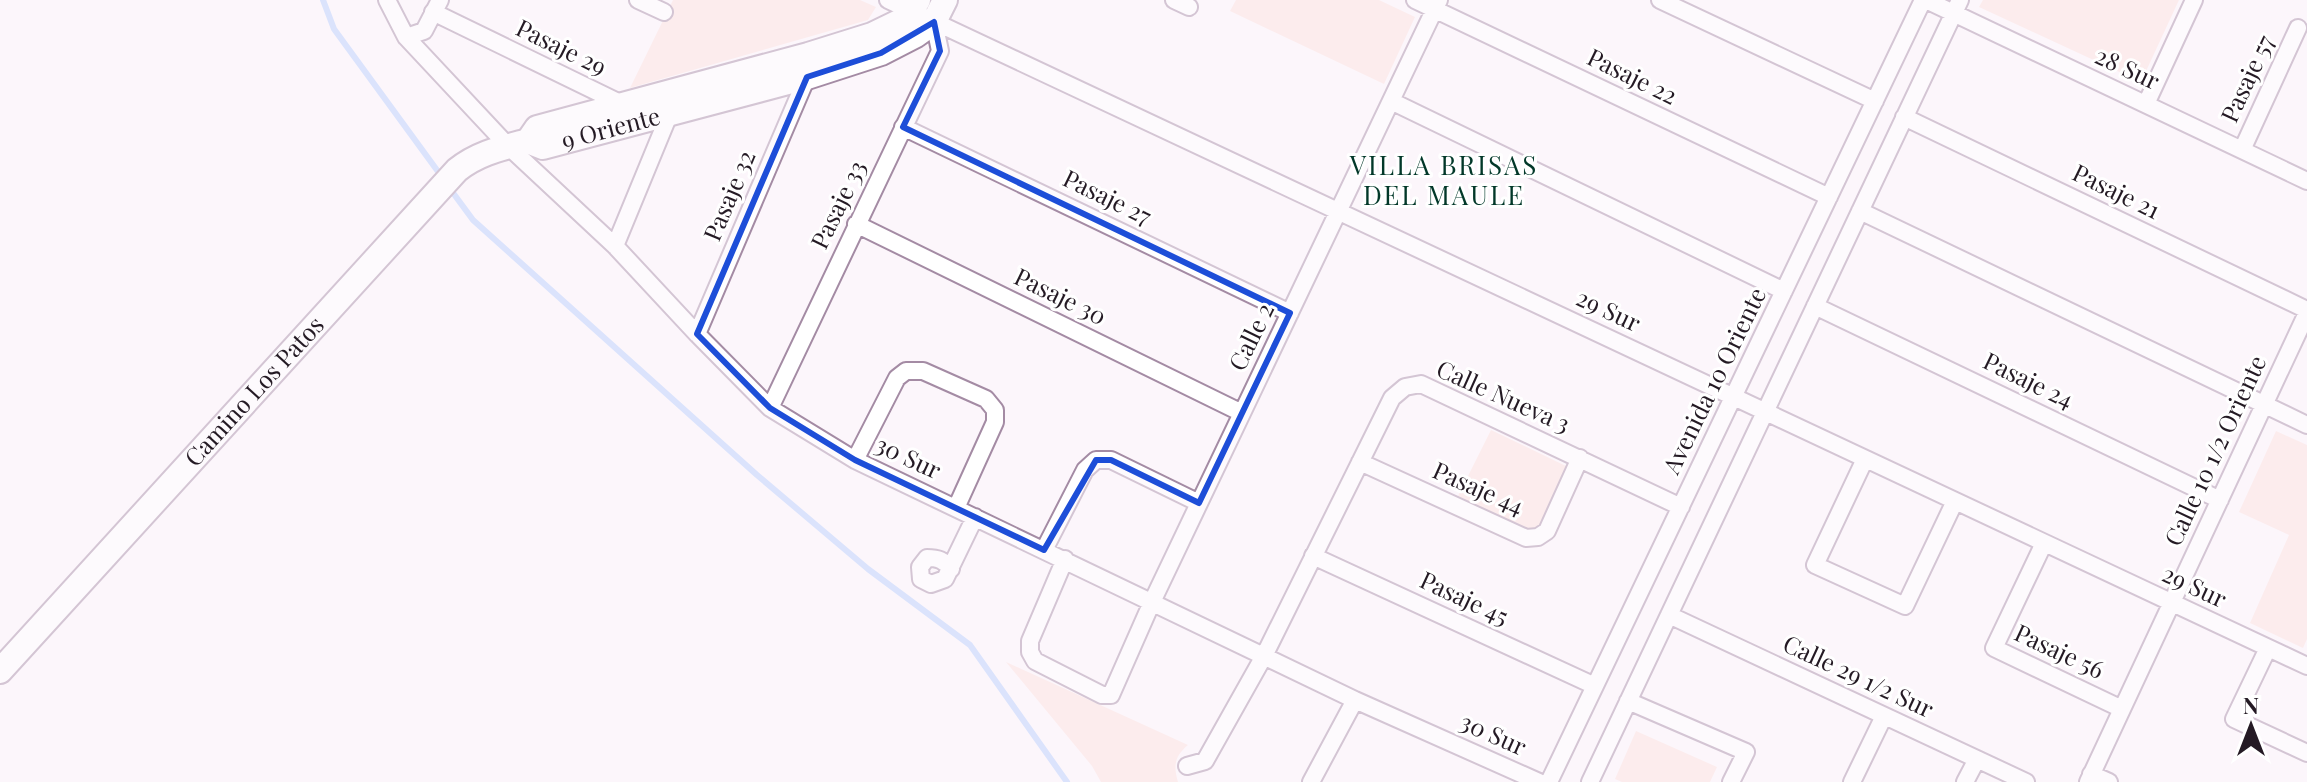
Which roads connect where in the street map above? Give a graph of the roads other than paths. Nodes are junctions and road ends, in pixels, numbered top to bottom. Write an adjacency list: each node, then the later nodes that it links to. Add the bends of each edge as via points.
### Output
1 (387, 0): 14 (street, 30 Sur)
2 (638, 0): 12 (street)
3 (888, 0): 11 (street, 29 Sur)
4 (1415, 0): 8 (street, Pasaje 22)
5 (1660, 0): 17 (street)
6 (1924, 0): 10 (street, 28 Sur); 17 (street, Avenida 10 Oriente)
7 (2194, 0): 18 (street)
8 (1437, 5): 16 (street, Calle 2); 26 (street, Pasaje 22)
9 (436, 6): 14 (street, via 424,31); 19 (street, Pasaje 29)
10 (1957, 6): 18 (street, 28 Sur); 21 (street)
11 (928, 8): 15 (street, 9 Oriente, via 916,35 881,53); 19 (street, 9 Oriente, via 872,35); 22 (street, Pasaje 33, via 940,51); 28 (street, 29 Sur)
12 (664, 12)
13 (2298, 28): 24 (street, Pasaje 57)
14 (406, 37): 23 (street, 30 Sur)
15 (807, 77): 20 (street, 9 Oriente); 35 (street, Pasaje 32)
16 (1391, 101): 28 (street, Calle 2); 31 (street)
17 (1875, 101): 26 (street, Avenida 10 Oriente)
18 (2146, 104): 24 (street, 28 Sur)
19 (624, 105): 23 (street, 9 Oriente, via 537,128)
20 (669, 115): 23 (street, 9 Oriente, via 543,147); 30 (street)
21 (1904, 117): 27 (street); 34 (street, Pasaje 21)
22 (903, 127): 29 (street, Pasaje 33); 33 (street, Pasaje 27)
23 (518, 143): 30 (street, 30 Sur); 63 (street, Camino Los Patos, via 469,160 451,177)
24 (2242, 150): 25 (street, 28 Sur)
25 (2307, 181)
26 (1829, 197): 31 (street, Avenida 10 Oriente)
27 (1860, 211): 32 (street); 37 (street)
28 (1338, 212): 33 (street, Calle 2); 36 (street, 29 Sur)
29 (856, 224): 38 (street, Pasaje 33); 40 (street, Pasaje 30)
30 (615, 246): 35 (street, 30 Sur)
31 (1784, 291): 36 (street, Avenida 10 Oriente)
32 (1815, 306): 39 (street); 46 (street, Pasaje 24)
33 (1290, 313): 40 (street, Calle 2)
34 (2307, 314): 37 (street, Calle 10 1/2 Oriente)
35 (697, 334): 38 (street, 30 Sur)
36 (1733, 397): 39 (street, 29 Sur); 49 (street, Avenida 10 Oriente)
37 (2264, 405): 41 (street); 46 (street, Calle 10 1/2 Oriente)
38 (770, 408): 44 (street, 30 Sur)
39 (1765, 412): 43 (street, 29 Sur); 59 (street)
40 (1242, 413): 48 (street, Calle 2)
41 (2307, 425)
42 (1580, 458): 45 (street, Calle Nueva 3, via 1421,384 1405,387 1392,398); 45 (street, Pasaje 44, via 1547,531 1526,538); 49 (street, Calle Nueva 3)
43 (1865, 459): 47 (street, 29 Sur); 47 (street, via 1815,565 1905,606)
44 (855, 460): 50 (street, 30 Sur); 50 (street, via 897,378 906,371 923,371 986,399 995,410 995,422)
45 (1360, 462): 54 (street, Calle Nueva 3)
46 (2220, 500): 58 (street, Calle 10 1/2 Oriente)
47 (1955, 501): 52 (street, 29 Sur)
48 (1199, 503): 53 (street, via 1111,460 1096,460 1085,470); 57 (street, Calle 2)
49 (1681, 507): 64 (street, Avenida 10 Oriente)
50 (956, 508): 51 (street, 30 Sur)
51 (975, 517): 53 (street, 30 Sur); 56 (street)
52 (2044, 543): 58 (street, 29 Sur); 67 (street, Pasaje 56, via 1994,648)
53 (1044, 550): 55 (street, 30 Sur)
54 (1313, 556): 61 (street, Calle Nueva 3); 64 (street, Pasaje 45)
55 (1065, 559): 57 (street, 30 Sur); 57 (street, Calle 2, via 1030,652 1035,661 1102,695 1111,695)
56 (951, 569)
57 (1152, 602): 61 (street, 30 Sur)
58 (2172, 603): 60 (street, 29 Sur); 67 (street, Calle 10 1/2 Oriente)
59 (1669, 615): 66 (street); 68 (street, Calle 29 1/2 Sur)
60 (2268, 648): 62 (street, 29 Sur); 69 (street, via 2234,719)
61 (1264, 656): 65 (street, 30 Sur); 71 (street, Calle Nueva 3, via 1205,761)
62 (2307, 666)
63 (0, 671)
64 (1595, 686): 75 (street, Avenida 10 Oriente)
65 (1355, 700): 73 (street); 74 (street, 30 Sur)
66 (1628, 701): 76 (street); 77 (street, via 1746,752)
67 (2122, 709): 72 (street, Calle 10 1/2 Oriente)
68 (1884, 716): 70 (street, Calle 29 1/2 Sur); 78 (street)
69 (2307, 753)
70 (1977, 759): 79 (street); 80 (street, Calle 29 1/2 Sur)
71 (1187, 766)
72 (2090, 778): 81 (street)
73 (1311, 782)
74 (1539, 782)
75 (1549, 782)
76 (1590, 782)
77 (1731, 782)
78 (1852, 782)
79 (1965, 782)
80 (2026, 782)
81 (2109, 782)

